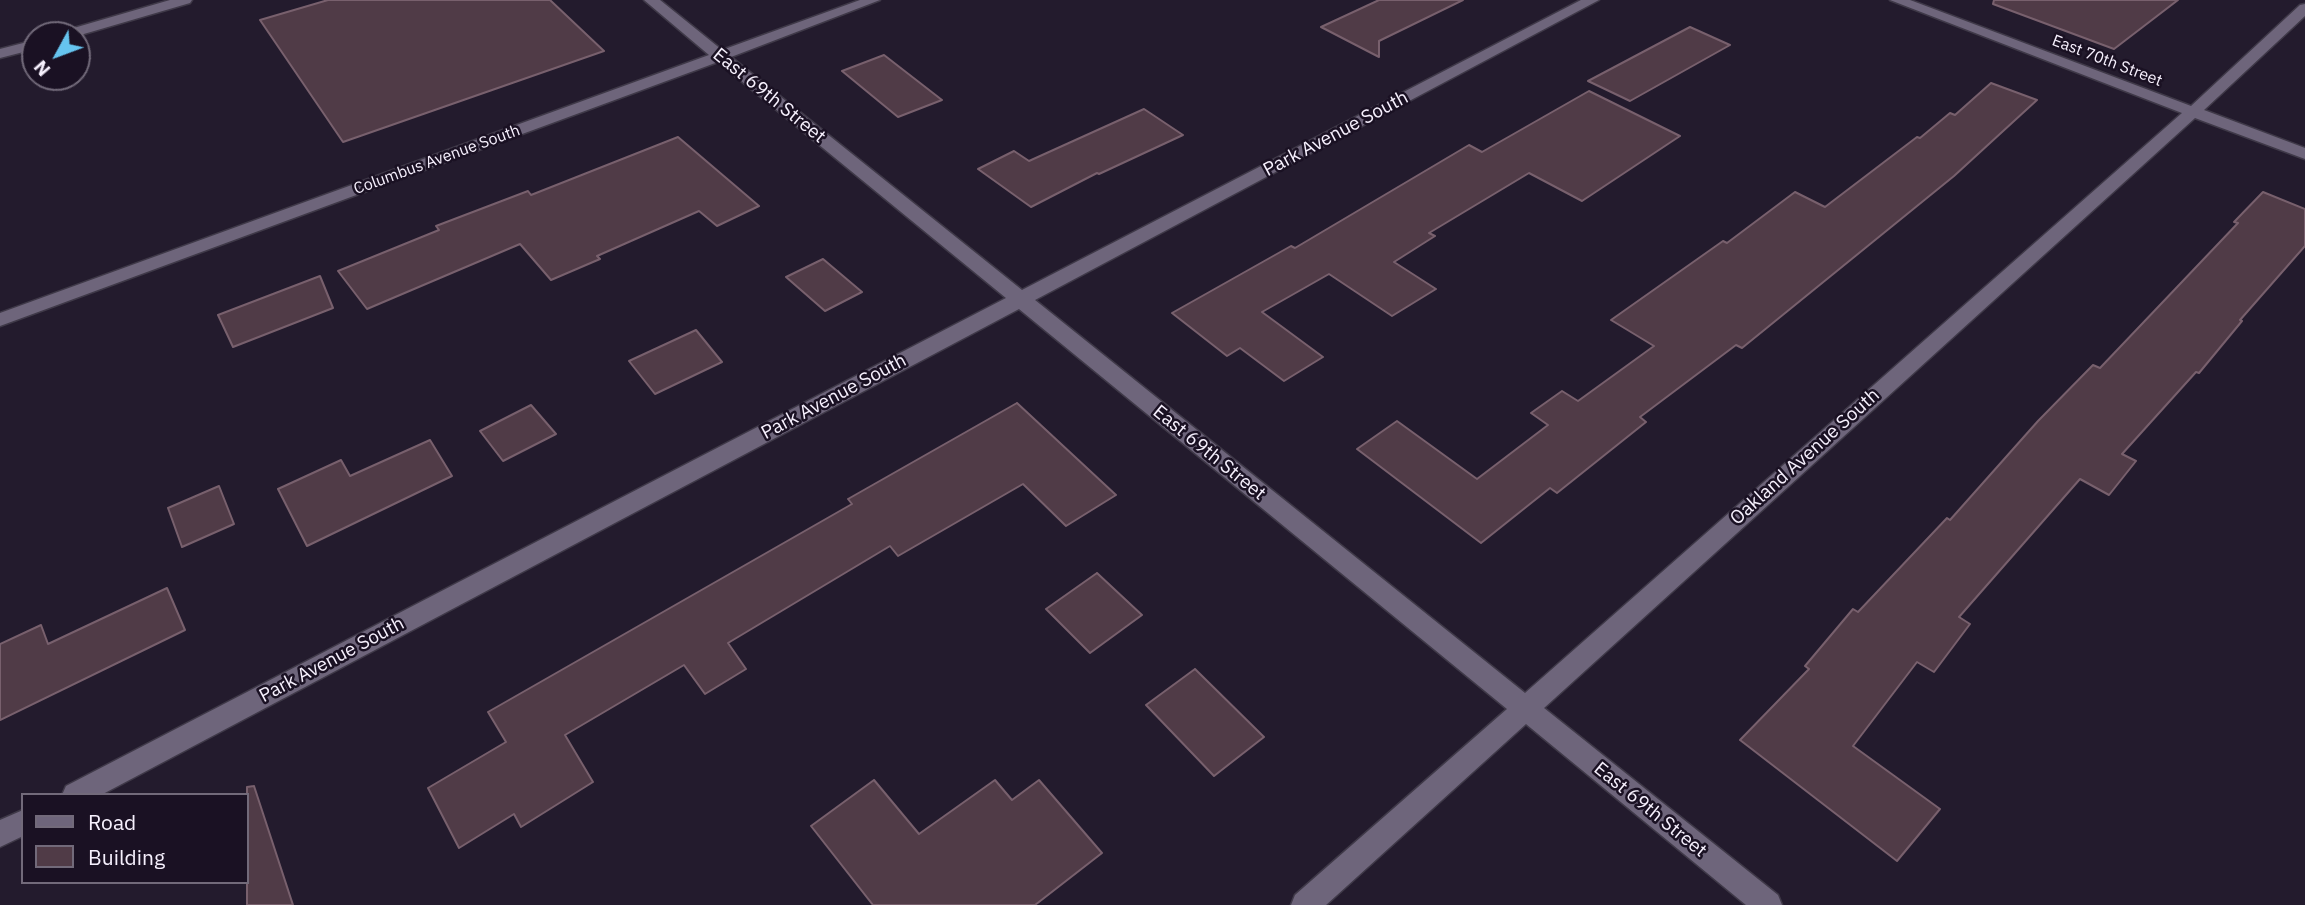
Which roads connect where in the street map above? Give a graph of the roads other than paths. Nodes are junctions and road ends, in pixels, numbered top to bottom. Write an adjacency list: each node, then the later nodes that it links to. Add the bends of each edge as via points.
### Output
1 (185, 0): 7 (street)
2 (651, 0): 10 (street, East 69th Street)
3 (873, 0): 10 (street, Columbus Avenue South)
4 (1592, 0): 13 (street, Park Avenue South)
5 (1897, 0): 11 (street, East 70th Street)
6 (2305, 8): 11 (street, Oakland Avenue South)
7 (91, 27)
8 (21, 48): 9 (street)
9 (0, 54)
10 (720, 56): 13 (street, East 69th Street); 14 (street, Columbus Avenue South)
11 (2193, 112): 12 (street, East 70th Street); 15 (street, Oakland Avenue South)
12 (2305, 155)
13 (1021, 299): 15 (street, East 69th Street); 16 (street, Park Avenue South)
14 (0, 320)
15 (1524, 707): 19 (street, Oakland Avenue South); 20 (street, East 69th Street)
16 (79, 793)
17 (21, 823): 18 (street)
18 (0, 834)
19 (1305, 905)
20 (1768, 905)

